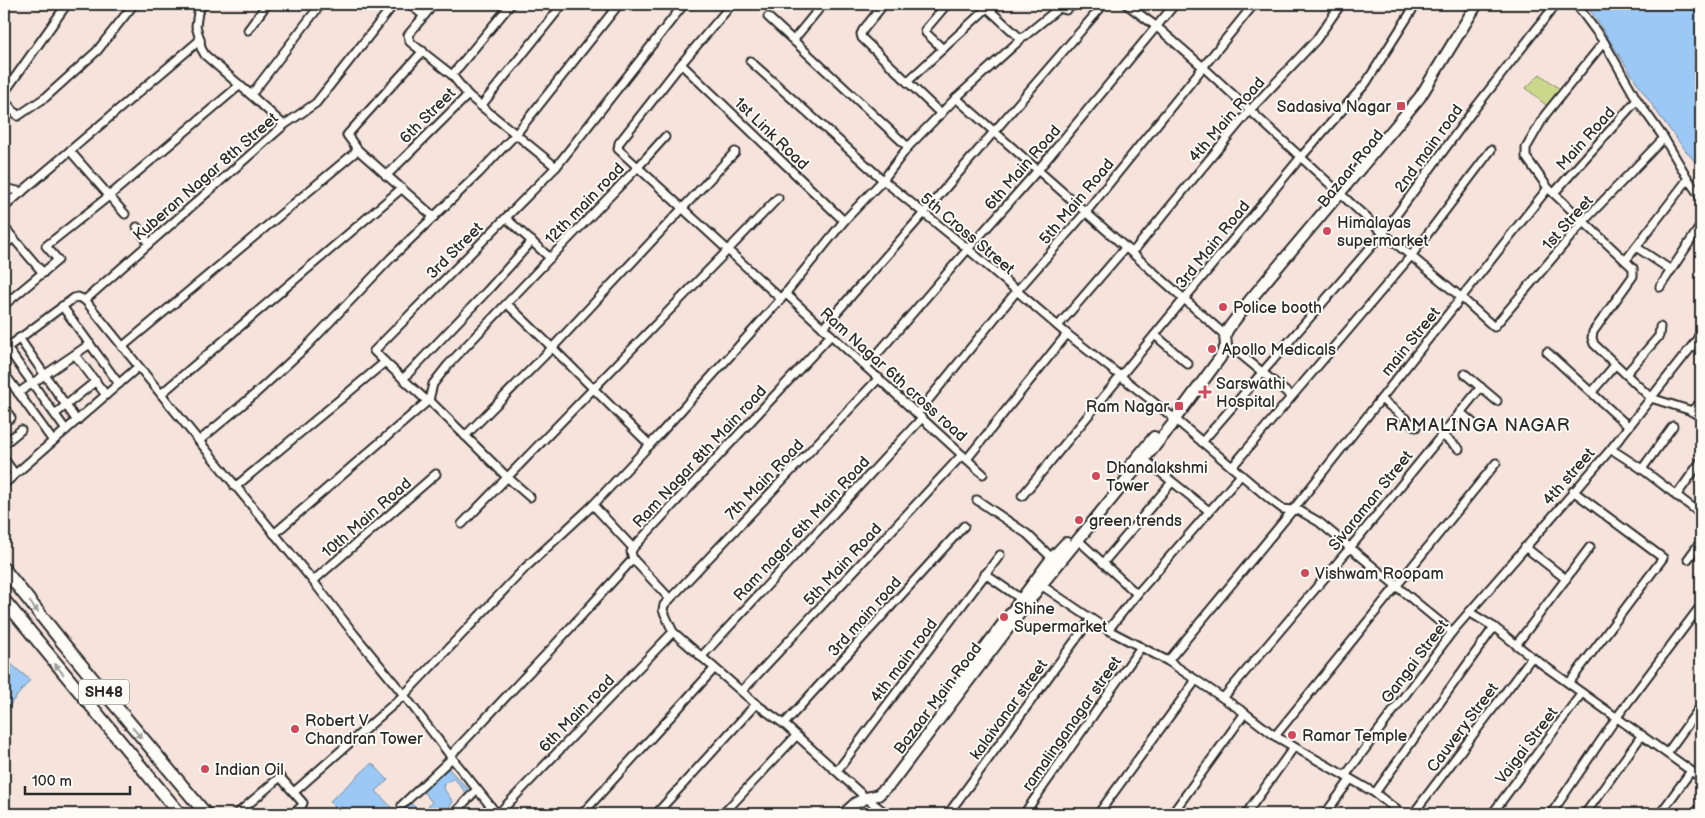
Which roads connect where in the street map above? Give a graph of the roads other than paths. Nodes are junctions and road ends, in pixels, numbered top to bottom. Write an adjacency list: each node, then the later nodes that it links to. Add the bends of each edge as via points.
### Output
1 (6, 4): 31 (street)
2 (67, 4): 48 (street)
3 (134, 4): 52 (street, via 97,52 46,97 18,116)
4 (203, 4): 37 (street, via 196,26)
5 (267, 4): 35 (street)
6 (321, 4): 49 (street)
7 (394, 4): 57 (street, Kuberan Nagar 8th Street, via 316,103)
8 (410, 4): 32 (street)
9 (434, 4): 32 (street)
10 (511, 4): 45 (street, 6th Street)
11 (563, 4): 54 (street)
12 (619, 4): 59 (street)
13 (684, 4): 69 (street, 3rd Street)
14 (732, 4): 43 (street)
15 (823, 4): 38 (street, via 794,38)
16 (884, 4): 46 (street, via 862,30 862,38)
17 (947, 4): 40 (street, via 925,30)
18 (1075, 4): 30 (street, via 1066,10)
19 (1104, 4): 58 (street)
20 (1126, 4): 34 (street)
21 (1175, 4): 34 (street, 6th Main Road)
22 (1254, 4): 44 (street, 5th Main Road)
23 (1341, 4): 55 (street, 4th Main Road, via 1316,40)
24 (1416, 4): 67 (street, 3rd Main Road, via 1366,83)
25 (1477, 4): 79 (main road, Bazaar Road, via 1420,97)
26 (1484, 4): 79 (main road, Bazaar Road, via 1433,88)
27 (1556, 4): 95 (street, 2nd main road)
28 (1576, 4): 39 (street)
29 (985, 6): 36 (street); 40 (street)
30 (1056, 6): 36 (street)
31 (4, 7)
32 (424, 16): 41 (street, via 408,35 410,42)
33 (768, 17): 38 (street)
34 (1157, 27): 44 (street); 70 (street, 6th Main Road)
35 (248, 30)
36 (1021, 39): 51 (street)
37 (200, 40): 47 (street, via 204,55); 65 (street)
38 (795, 42): 62 (street)
39 (1604, 42): 53 (street); 76 (street, via 1545,116 1526,148 1526,157)
40 (943, 49): 46 (street)
41 (423, 51): 45 (street); 63 (street, via 348,133 348,139)
42 (750, 61): 73 (street, 5th Cross Street)
43 (681, 64): 68 (street, Ram Nagar 6th cross road, via 619,143 618,149); 90 (street, 1st Link Road)
44 (1203, 67): 55 (street); 85 (street, 5th Main Road)
45 (452, 75): 50 (street, 6th Street)
46 (907, 82): 56 (street)
47 (240, 85): 49 (street); 78 (street)
48 (4, 93)
49 (251, 95): 57 (street)
50 (468, 95): 54 (street); 71 (street, 6th Street)
51 (956, 98): 56 (street); 58 (street)
52 (4, 100)
53 (1637, 100): 61 (street); 76 (street, Main Road)
54 (481, 106): 59 (street)
55 (1250, 110): 67 (street); 104 (street, 4th Main Road)
56 (940, 114): 62 (street)
57 (284, 125): 98 (street, Kuberan Nagar 8th Street)
58 (994, 132): 70 (street); 86 (street)
59 (516, 134): 69 (street); 88 (street)
60 (665, 137): 68 (street, 12th main road)
61 (1664, 138): 72 (street); 91 (street, 1st Street)
62 (908, 147): 73 (street)
63 (358, 150): 71 (street); 129 (street)
64 (1491, 150): 105 (street)
65 (70, 151): 77 (street); 78 (street)
66 (735, 152): 84 (street)
67 (1302, 157): 79 (street); 114 (street, 3rd Main Road)
68 (638, 167): 84 (street, Ram Nagar 6th cross road); 106 (street, 12th main road)
69 (556, 168): 89 (street, 3rd Street)
70 (1038, 170): 85 (street); 102 (street, 6th Main Road)
71 (386, 176): 75 (street)
72 (1688, 179): 81 (street); 100 (street)
73 (883, 180): 86 (street, 5th Cross Street); 90 (street)
74 (4, 189): 77 (street); 82 (street)
75 (401, 189): 88 (street); 154 (street)
76 (1551, 191): 91 (street); 113 (street, main Street)
77 (22, 192): 82 (street)
78 (109, 196): 87 (street); 109 (street, via 46,246 58,260)
79 (1343, 196): 95 (street); 127 (main road, Bazaar Road, via 1250,307)
80 (778, 198): 103 (street)
81 (1701, 198)
82 (11, 201): 83 (street)
83 (4, 208)
84 (683, 208): 103 (street, Ram Nagar 6th cross road); 130 (street)
85 (1086, 212): 101 (street); 111 (street, 5th Main Road)
86 (924, 213): 102 (street, 5th Cross Street); 121 (street)
87 (125, 214)
88 (434, 217): 181 (street, via 306,347)
89 (506, 218): 97 (street, 12th main road); 134 (street, 3rd Street, via 374,351)
90 (844, 221): 112 (street)
91 (1583, 222): 107 (street); 113 (street, 1st Street, via 1494,327)
92 (1701, 225): 108 (street)
93 (4, 228): 96 (street)
94 (137, 228): 98 (street)
95 (1383, 233): 105 (street); 139 (street, 2nd main road)
96 (13, 238): 99 (street); 109 (street)
97 (532, 242): 106 (street, 12th main road); 146 (street)
98 (149, 243): 115 (street, Kuberan Nagar 8th Street)
99 (4, 246)
100 (1636, 246): 107 (street); 108 (street)
101 (1126, 248): 104 (street); 119 (street)
102 (968, 249): 111 (street, 5th Cross Street); 138 (street, 6th Main Road)
103 (728, 250): 112 (street, Ram Nagar 6th cross road); 151 (street)
104 (1132, 253): 114 (street)
105 (1410, 256): 113 (street); 156 (street)
106 (550, 258): 116 (street)
107 (1626, 260): 136 (street, via 1633,268 1633,276 1592,338)
108 (1672, 270): 110 (street)
109 (42, 273): 117 (street)
110 (1660, 287)
111 (1016, 292): 119 (street, 5th Cross Street); 167 (street, 5th Main Road)
112 (783, 296): 121 (street, Ram Nagar 6th cross road); 184 (street)
113 (1462, 298): 158 (street, main Street)
114 (1184, 299): 125 (street, 3rd Main Road); 127 (street)
115 (85, 300): 118 (street, via 74,298); 129 (street)
116 (507, 304): 130 (street); 159 (street, via 448,365 433,384)
117 (4, 305)
118 (62, 306): 126 (street); 128 (street)
119 (1058, 326): 123 (street, 5th Cross Street)
120 (1660, 327): 142 (street, via 1659,336)
121 (823, 328): 124 (street, Ram Nagar 6th cross road)
122 (1701, 332): 157 (street, 4th street)
123 (1067, 334): 144 (street, 5th Cross Street); 187 (street, 5th Main Road)
124 (831, 335): 138 (street, Ram Nagar 6th cross road); 218 (street, Ram Nagar 8th Main road)
125 (1155, 335): 135 (street); 144 (street, 3rd Main Road)
126 (19, 338): 131 (street); 143 (street)
127 (1226, 342): 139 (street); 171 (main road, Bazaar Road, via 1212,370)
128 (90, 344): 133 (street); 149 (street)
129 (122, 347): 137 (street)
130 (553, 347): 151 (street); 179 (street)
131 (5, 349): 148 (street)
132 (1547, 352): 152 (street)
133 (75, 354): 143 (street); 147 (street)
134 (385, 362): 146 (street); 201 (street)
135 (1188, 364)
136 (1615, 365): 142 (street); 152 (street)
137 (138, 367): 149 (street); 154 (street)
138 (866, 367): 145 (street, Ram Nagar 6th cross road)
139 (1262, 372): 156 (street); 182 (street, 2nd main road)
140 (4, 373): 153 (street)
141 (1465, 374): 150 (street)
142 (1626, 374): 157 (street)
143 (45, 375): 148 (street); 162 (street)
144 (1121, 376): 171 (street, 5th Cross Street); 203 (street, 3rd Main Road)
145 (879, 378): 167 (street, Ram Nagar 6th cross road); 232 (street, 7th Main Road)
146 (403, 379): 159 (street)
147 (96, 381): 155 (street); 162 (street)
148 (33, 383): 153 (street); 166 (street)
149 (119, 384): 155 (street)
150 (1481, 387): 160 (street); 164 (street, Sivaraman Street)
151 (593, 389): 184 (street); 198 (street)
152 (1592, 392): 173 (street)
153 (18, 393): 180 (street)
154 (161, 394): 181 (street)
155 (106, 395): 170 (street)
156 (1291, 396): 192 (street)
157 (1651, 398): 165 (street); 173 (street, 4th street)
158 (1381, 399): 175 (street); 209 (street, main Street)
159 (428, 400): 179 (street); 213 (street)
160 (1497, 401)
161 (1701, 402): 165 (street)
162 (66, 405): 166 (street); 170 (street)
163 (4, 407): 169 (street)
164 (1460, 412): 172 (street); 178 (street, Sivaraman Street)
165 (1691, 412): 168 (street)
166 (55, 414): 177 (street)
167 (919, 416): 187 (street, Ram Nagar 6th cross road); 244 (street, Ram nagar 6th Main Road)
168 (1701, 417)
169 (11, 418)
170 (77, 421): 177 (street)
171 (1174, 422): 182 (street, 5th Cross Street); 189 (main road, Bazaar Road); 221 (main road, via 1159,431)
172 (1474, 424)
173 (1628, 426): 186 (street, 4th street)
174 (1673, 426): 193 (street)
175 (1416, 427)
176 (21, 430): 183 (street)
177 (66, 430): 180 (street)
178 (1442, 434): 185 (street); 219 (street, Sivaraman Street)
179 (465, 436): 198 (street)
180 (53, 441): 194 (street)
181 (199, 441): 201 (street)
182 (1202, 442): 192 (street, 5th Cross Street)
183 (4, 444)
184 (650, 445): 207 (street)
185 (1460, 449)
186 (1611, 449): 193 (street); 202 (street, 4th street)
187 (964, 457): 196 (street, Ram Nagar 6th cross road); 250 (street, 5th Main Road)
188 (4, 458): 194 (street)
189 (1145, 460): 199 (street); 214 (main road, Bazaar Road)
190 (1701, 461): 204 (street)
191 (1496, 463): 230 (street)
192 (1232, 467): 197 (street, 5th Cross Street)
193 (1642, 469): 204 (street)
194 (15, 474): 200 (street)
195 (436, 474): 228 (street, 10th Main Road)
196 (983, 474)
197 (1241, 475): 208 (street); 209 (street, 5th Cross Street, via 1283,509)
198 (507, 477): 205 (street); 211 (street)
199 (1172, 482): 208 (street); 224 (street)
200 (4, 484)
201 (235, 487): 213 (street)
202 (1573, 491): 216 (street, 4th street); 249 (street, via 1663,558)
203 (1022, 496)
204 (1676, 496): 210 (street)
205 (530, 497)
206 (977, 500): 221 (street, via 1027,534)
207 (593, 506): 218 (street); 252 (street, via 525,568)
208 (1209, 510): 231 (street)
209 (1292, 511): 219 (street, 5th Cross Street, via 1300,511 1312,518); 246 (street, main Street)
210 (1701, 514)
211 (462, 524)
212 (964, 526): 258 (street, 3rd main road)
213 (274, 534): 228 (street)
214 (1078, 540): 224 (street); 229 (main road, Bazaar Road)
215 (1701, 540): 223 (street)
216 (1525, 546): 227 (street); 236 (street, 4th street)
217 (1590, 547): 227 (street)
218 (632, 548): 222 (street, Ram Nagar 8th Main road)
219 (1349, 549): 230 (street, 5th Cross Street); 253 (street, Sivaraman Street)
220 (1000, 555): 226 (street, 4th main road)
221 (1052, 558): 229 (main road)
222 (633, 559): 232 (street); 264 (street)
223 (1688, 559)
224 (1103, 563): 231 (street)
225 (4, 569): 270 (main road, SH48, one-way to 270)
226 (985, 574): 233 (street); 265 (street, 4th main road)
227 (1566, 579): 242 (street)
228 (313, 581): 252 (street)
229 (1038, 583): 233 (main road); 237 (street); 273 (main road, Bazaar Main Road, via 899,774 878,795)
230 (1395, 586): 241 (street, 5th Cross Street); 261 (street)
231 (1137, 594): 239 (street)
232 (670, 599): 240 (street, via 663,610)
233 (1021, 599): 273 (main road, via 894,771)
234 (4, 600): 274 (main road, SH48, one-way to 234)
235 (1699, 608): 257 (street)
236 (1469, 612): 238 (street); 241 (street, Gangai Street)
237 (1091, 619): 239 (street); 287 (street, kalaivanar street)
238 (1494, 628): 242 (street); 272 (street)
239 (1108, 630): 243 (street)
240 (673, 632): 244 (street); 281 (street, 6th Main road)
241 (1452, 632): 267 (street, Gangai Street)
242 (1516, 645): 245 (street)
243 (1141, 647): 246 (street); 288 (street, ramalinganagar street)
244 (701, 657): 247 (street)
245 (1532, 657): 249 (street); 294 (street, Cauvery Street)
246 (1168, 661): 248 (street)
247 (714, 668): 250 (street); 282 (street)
248 (1196, 680): 253 (street); 289 (street)
249 (1569, 683): 251 (street)
250 (742, 691): 254 (street)
251 (1582, 693): 257 (street); 295 (street, Vaigai Street)
252 (404, 695): 264 (street); 271 (street)
253 (1223, 698): 256 (street)
254 (756, 704): 258 (street); 283 (street)
255 (1701, 706): 263 (street)
256 (1246, 713): 261 (street); 290 (street)
257 (1617, 717): 259 (street); 296 (street)
258 (784, 724): 260 (street)
259 (1642, 735): 263 (street); 297 (street)
260 (796, 736): 265 (street); 284 (street)
261 (1275, 736): 262 (street)
262 (1294, 748): 267 (street); 291 (street)
263 (1667, 753): 266 (street)
264 (451, 757): 269 (street); 275 (street)
265 (837, 771): 273 (street)
266 (1691, 771): 268 (street); 298 (street)
267 (1348, 778): 272 (street); 292 (street, Gangai Street)
268 (1701, 778)
269 (477, 790): 280 (street); 281 (street)
270 (187, 792): 274 (main road); 277 (main road, SH48)
271 (294, 792): 278 (street, via 279,777); 279 (street, via 303,805)
272 (1375, 793): 293 (street)
273 (869, 797): 285 (main road, Bazaar Main Road); 286 (street)
274 (172, 804): 276 (main road, SH48)
275 (402, 805)
276 (180, 814)
277 (206, 814)
278 (237, 814)
279 (293, 814)
280 (454, 814)
281 (498, 814)
282 (582, 814)
283 (656, 814)
284 (723, 814)
285 (844, 814)
286 (887, 814)
287 (948, 814)
288 (1024, 814)
289 (1098, 814)
290 (1172, 814)
291 (1246, 814)
292 (1325, 814)
293 (1401, 814)
294 (1413, 814)
295 (1492, 814)
296 (1550, 814)
297 (1586, 814)
298 (1660, 814)

